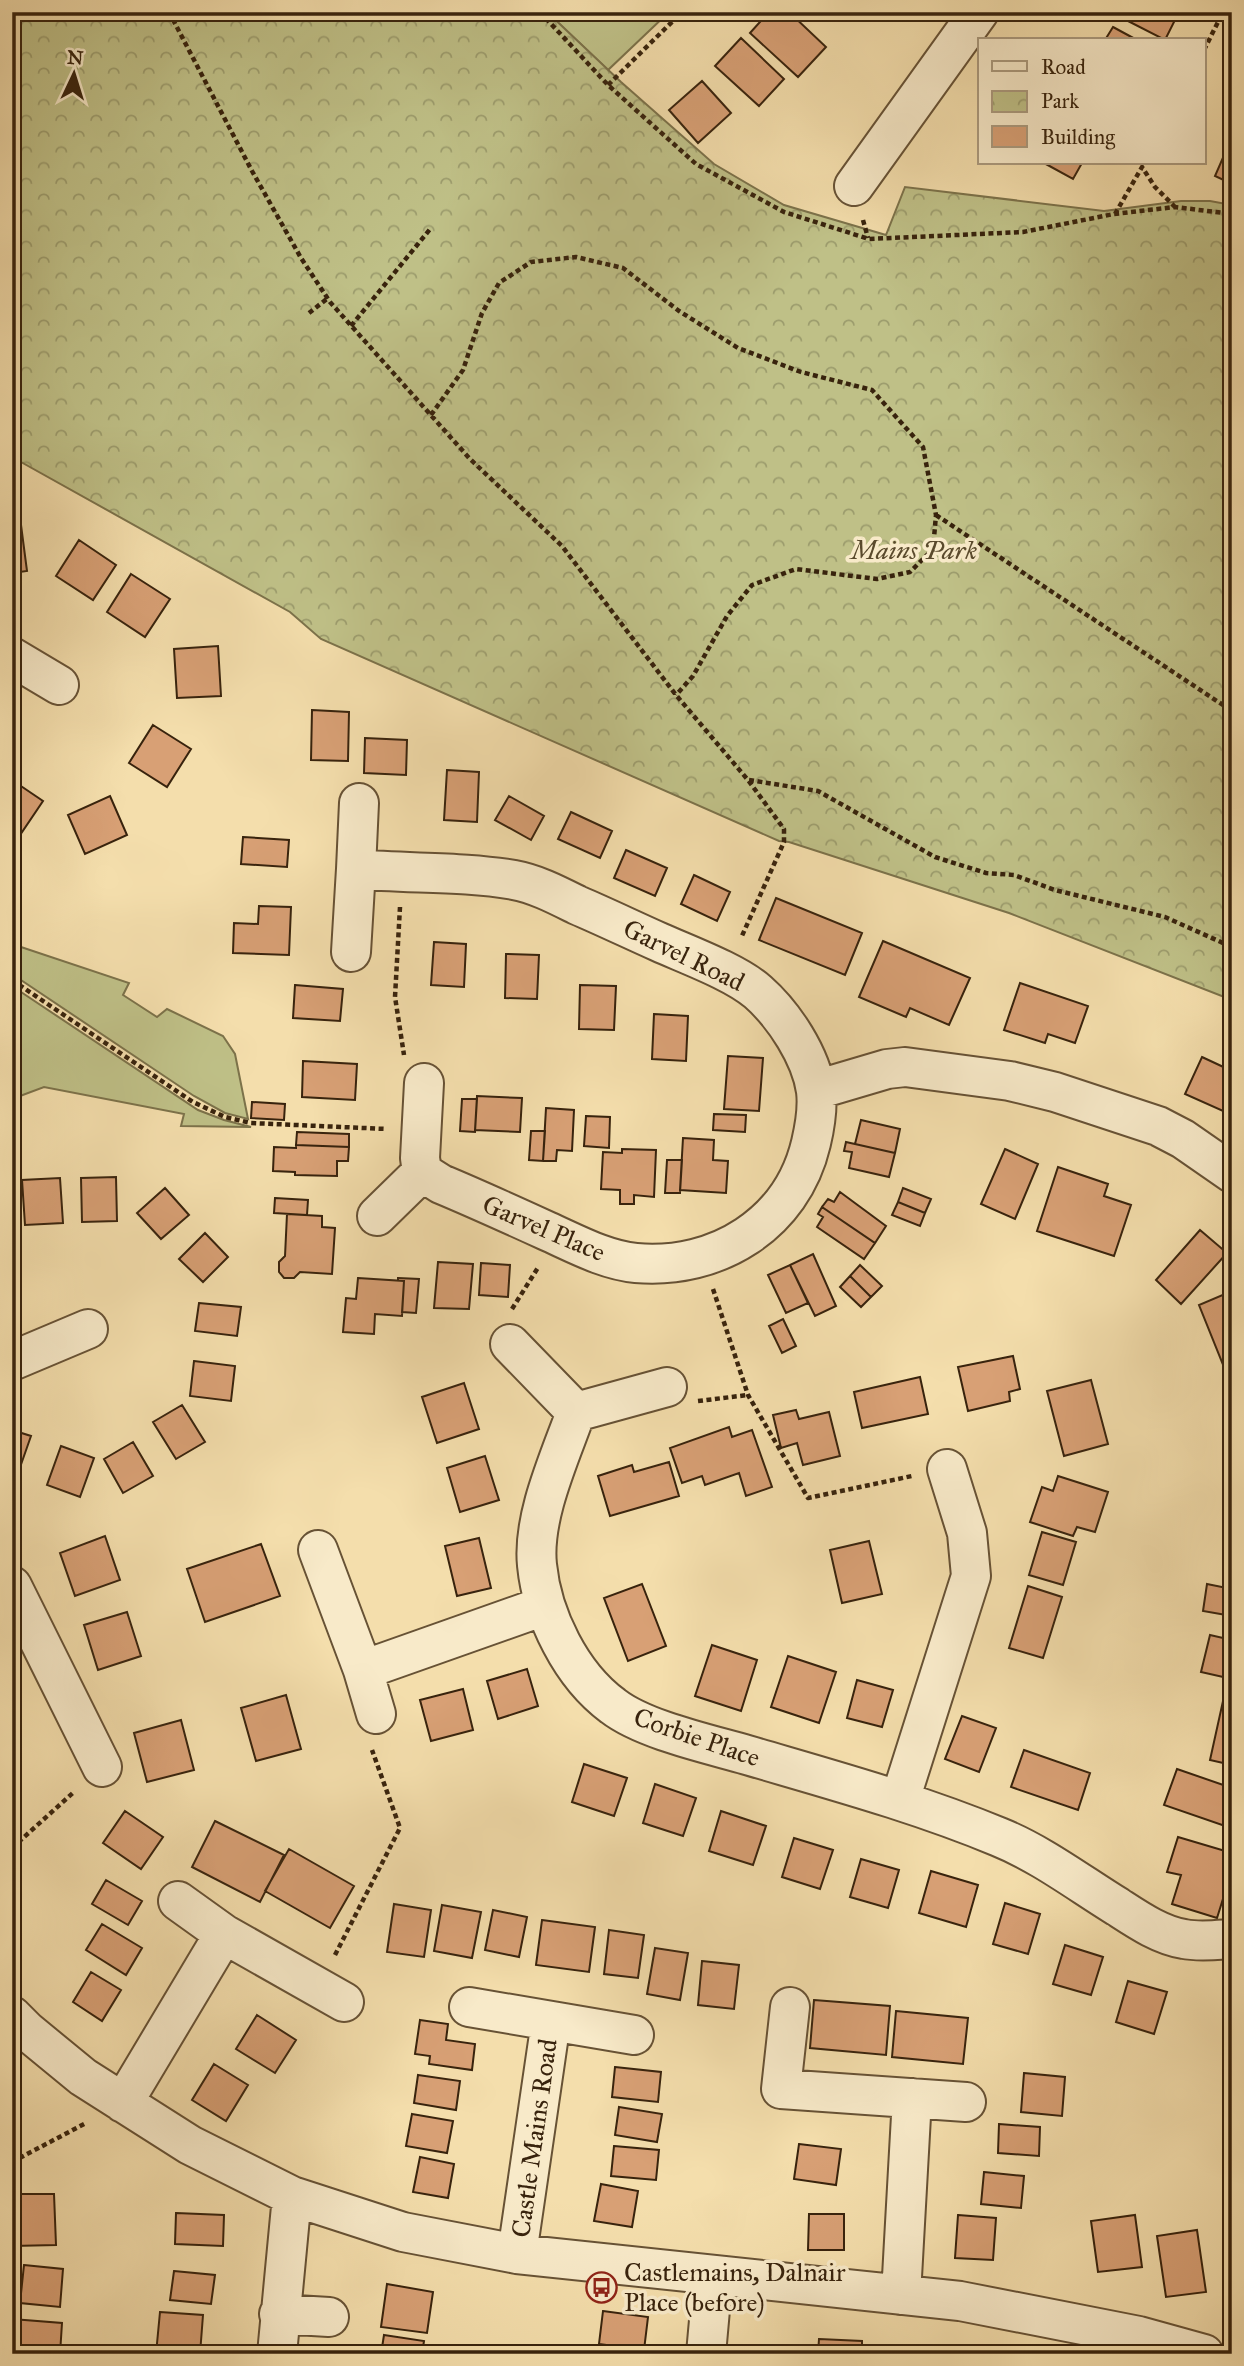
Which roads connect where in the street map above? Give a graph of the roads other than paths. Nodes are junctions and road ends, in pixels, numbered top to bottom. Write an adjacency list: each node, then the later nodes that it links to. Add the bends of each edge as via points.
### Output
1 (979, 12): 2 (street)
2 (854, 186)
3 (12, 657): 4 (street)
4 (59, 685)
5 (359, 803): 6 (street)
6 (356, 869): 7 (street); 9 (street, Garvel Road, via 492,877 538,887 725,973 756,990 793,1033)
7 (351, 952)
8 (424, 1083): 10 (street)
9 (816, 1090): 10 (street, Garvel Place, via 816,1122 794,1189 774,1215 748,1236 703,1258 668,1264 598,1254); 11 (street, via 905,1067 1010,1081 1158,1126)
10 (422, 1172): 12 (street)
11 (1232, 1173)
12 (377, 1216)
13 (88, 1329): 15 (street)
14 (510, 1343): 17 (street)
15 (12, 1361)
16 (667, 1387): 17 (street)
17 (576, 1412): 21 (street, Corbie Place, via 539,1529 537,1563)
18 (947, 1469): 25 (street, via 967,1533 971,1576)
19 (318, 1550): 22 (street)
20 (12, 1586): 24 (street)
21 (544, 1606): 22 (street); 25 (street, Corbie Place, via 571,1659 614,1707 670,1733)
22 (363, 1670): 23 (street)
23 (376, 1714)
24 (102, 1767)
25 (900, 1800): 28 (street, Corbie Place, via 1029,1851 1157,1930 1184,1939)
26 (178, 1901): 27 (street)
27 (224, 1934): 29 (street); 37 (street)
28 (1232, 1939)
29 (331, 1995)
30 (469, 2007): 33 (street, Castle Mains Road)
31 (790, 2007): 35 (street, via 781,2089)
32 (12, 2016): 37 (street, Castle Mains Road, via 83,2077)
33 (551, 2021): 34 (street, Castle Mains Road); 39 (street, Castle Mains Road)
34 (634, 2035)
35 (912, 2098): 36 (street); 41 (street)
36 (966, 2102)
37 (123, 2103): 38 (street, Castle Mains Road, via 190,2145)
38 (292, 2196): 39 (street, Castle Mains Road, via 403,2232); 42 (street)
39 (517, 2254): 40 (street, Castle Mains Road)
40 (713, 2276): 41 (street, Castle Mains Road); 46 (street)
41 (901, 2295): 44 (street, Castle Mains Road, via 960,2301)
42 (279, 2314): 43 (street); 45 (street)
43 (329, 2317)
44 (1138, 2345): 47 (street, Castle Mains Road)
45 (277, 2354)
46 (706, 2354)
47 (1205, 2354)

